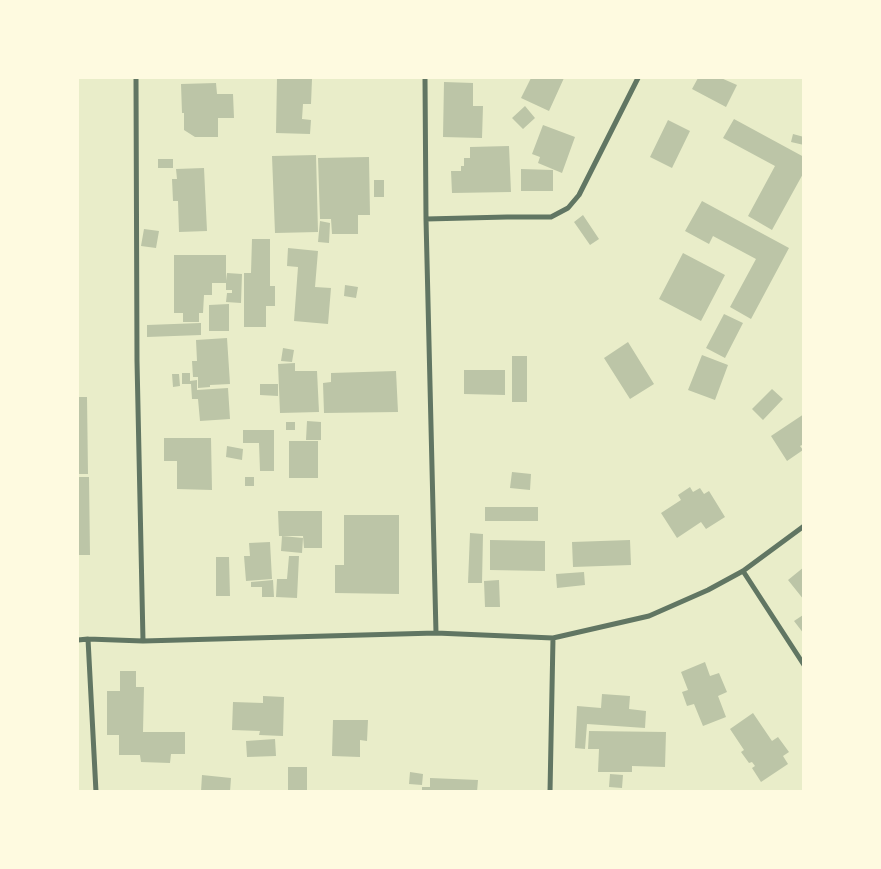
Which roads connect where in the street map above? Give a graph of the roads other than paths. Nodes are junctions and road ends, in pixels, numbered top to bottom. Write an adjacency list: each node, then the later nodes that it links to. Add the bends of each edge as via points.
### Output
1 (136, 78): 11 (street, via 137,361)
2 (425, 78): 4 (street)
3 (638, 78): 4 (street, via 579,196 568,208 551,216)
4 (426, 220): 7 (street)
5 (804, 526): 6 (street)
6 (743, 571): 8 (street, via 649,616); 12 (street)
7 (436, 634): 8 (street); 11 (street)
8 (553, 638): 14 (street)
9 (88, 639): 10 (street); 11 (street); 13 (street)
10 (78, 640)
11 (143, 641)
12 (804, 665)
13 (96, 792)
14 (550, 792)

